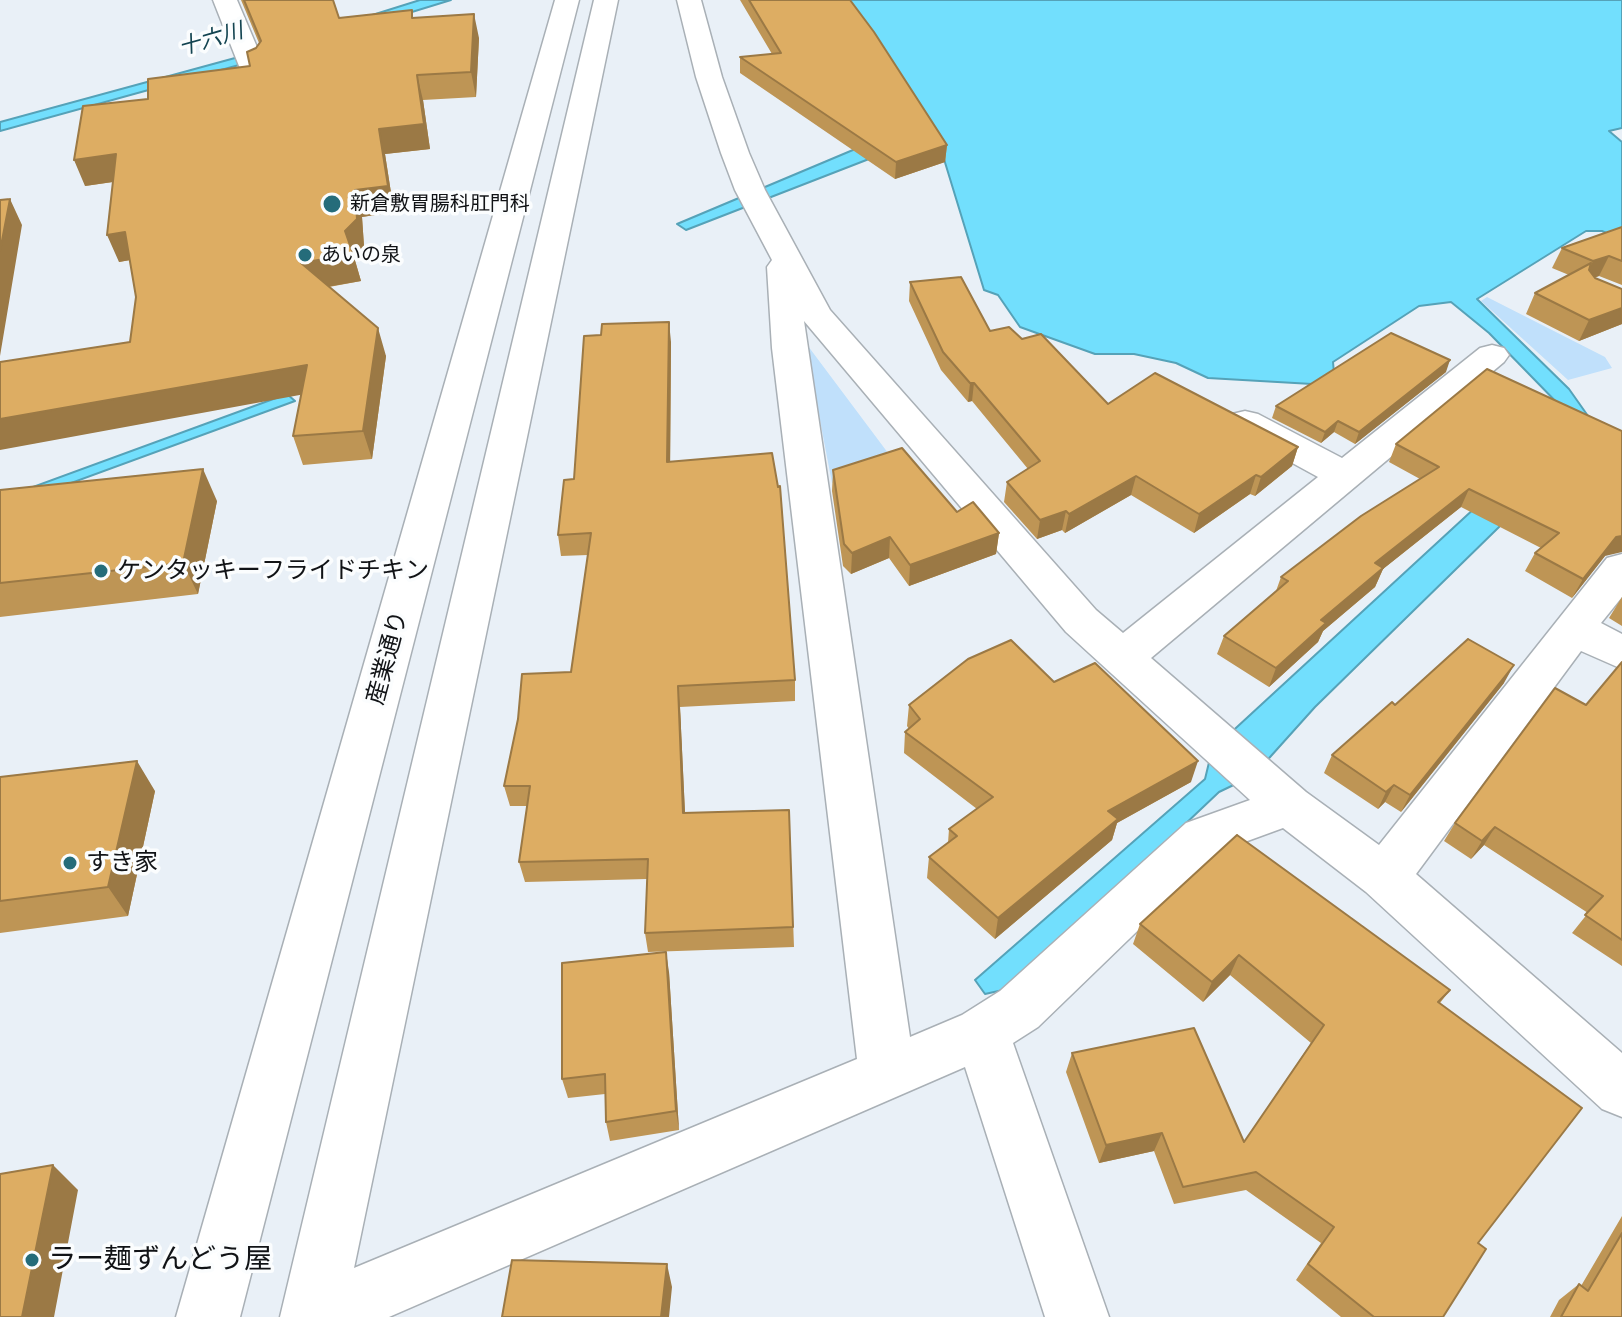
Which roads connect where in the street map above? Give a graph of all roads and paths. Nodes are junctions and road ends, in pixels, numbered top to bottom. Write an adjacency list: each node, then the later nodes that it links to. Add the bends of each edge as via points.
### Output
1 (225, 0): 5 (street)
2 (567, 0): 19 (street, 産業通り)
3 (606, 0): 20 (street)
4 (689, 0): 6 (street, via 735,153)
5 (249, 60)
6 (782, 253): 13 (street, via 816,314 1081,621); 17 (street, via 791,364)
7 (1492, 355): 9 (street)
8 (1246, 411): 9 (street)
9 (1345, 476): 13 (street)
10 (1622, 568): 11 (street)
11 (1574, 628): 12 (street); 15 (street)
12 (1622, 653)
13 (1122, 658): 14 (street)
14 (1289, 806): 15 (street); 16 (street, via 1203,837 1019,1009)
15 (1384, 877): 18 (street)
16 (982, 1033): 17 (street); 21 (street)
17 (887, 1073): 20 (street)
18 (1621, 1086)
19 (208, 1317)
20 (313, 1317)
21 (1077, 1317)

